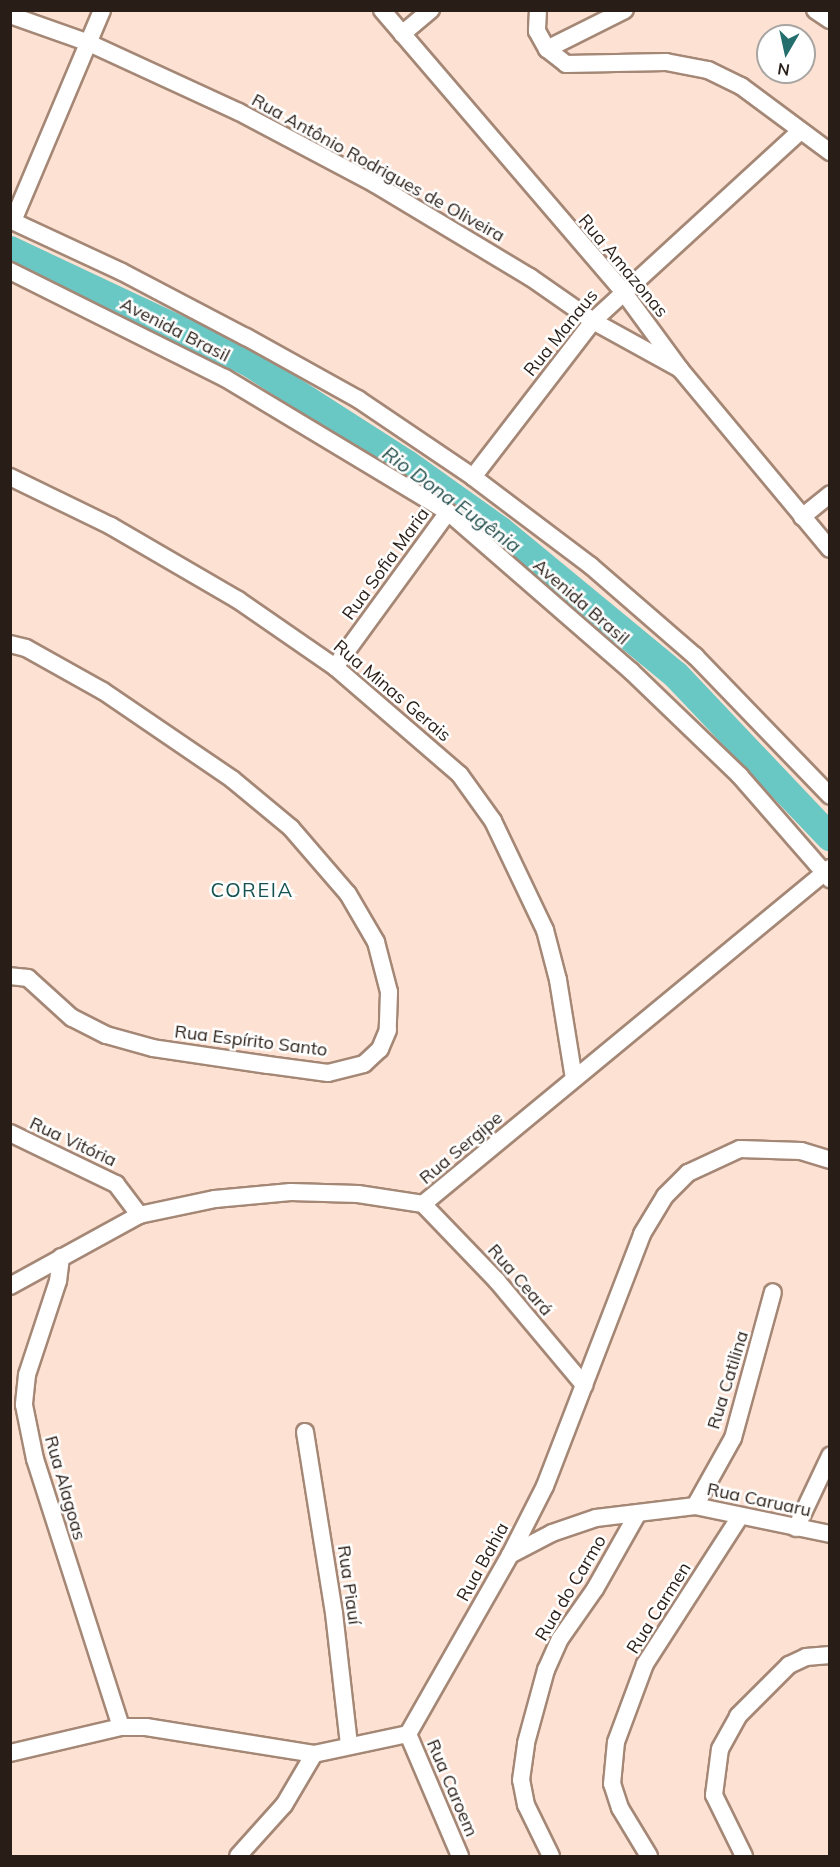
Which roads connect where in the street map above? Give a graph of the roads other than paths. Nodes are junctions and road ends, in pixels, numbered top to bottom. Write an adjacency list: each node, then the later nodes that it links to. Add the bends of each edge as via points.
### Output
1 (102, 10): 10 (street)
2 (382, 10): 9 (street, Rua Amazonas)
3 (431, 10): 9 (street)
4 (538, 10): 11 (street, via 537,32)
5 (625, 10): 11 (street)
6 (815, 10): 8 (street)
7 (10, 15): 10 (street, Rua Antônio Rodrigues de Oliveira)
8 (830, 20)
9 (402, 34): 16 (street, Rua Amazonas)
10 (89, 43): 14 (street); 17 (street, Rua Antônio Rodrigues de Oliveira, via 239,112 375,184)
11 (547, 49): 12 (street, via 566,64 666,62 708,70 741,86)
12 (800, 131): 13 (street); 16 (street, Rua Manaus)
13 (830, 152)
14 (12, 221): 20 (street, Avenida Brasil, via 123,272 277,354 358,399)
15 (10, 271): 22 (street, Avenida Brasil, via 225,378)
16 (622, 290): 17 (street, Rua Manaus); 18 (street, Rua Amazonas)
17 (593, 321): 18 (street, Rua Antônio Rodrigues de Oliveira); 20 (street, Rua Manaus)
18 (680, 369): 23 (street, Rua Amazonas)
19 (10, 477): 26 (street, Rua Minas Gerais, via 111,526 238,600)
20 (473, 477): 27 (street, Avenida Brasil, via 591,566 695,656)
21 (830, 494): 23 (street)
22 (447, 513): 26 (street, Rua Sofia Maria); 28 (street, Avenida Brasil, via 631,671 740,776)
23 (802, 517): 24 (street, Rua Amazonas)
24 (830, 549)
25 (10, 644): 29 (street, Rua Espírito Santo, via 26,648 143,717 232,779 291,828 348,894 376,942 389,992 388,1030 380,1049 364,1064 328,1072 268,1065 153,1048 106,1035 72,1018 28,978)
26 (335, 667): 30 (street, Rua Minas Gerais, via 460,775 493,821 545,930 558,980)
27 (830, 796)
28 (828, 873): 30 (street, Rua Sergipe)
29 (10, 976)
30 (574, 1079): 33 (street, Rua Sergipe)
31 (10, 1133): 34 (street, Rua Vitória, via 116,1184)
32 (830, 1160): 38 (street, Rua Bahia, via 801,1151 740,1149 688,1173 665,1196 642,1234)
33 (423, 1204): 34 (street, Rua Sergipe, via 391,1197 291,1192 215,1199); 38 (street, Rua Ceará, via 497,1281)
34 (139, 1215): 35 (street, Rua Sergipe)
35 (61, 1257): 36 (street, Rua Sergipe); 48 (street, Rua Alagoas, via 56,1290 27,1375 24,1406 35,1459)
36 (10, 1286)
37 (773, 1292): 41 (street, Rua Catilina, via 733,1438)
38 (584, 1385): 46 (street, Rua Bahia, via 544,1486)
39 (305, 1432): 50 (street, Rua Piauí, via 334,1613)
40 (830, 1456): 44 (street)
41 (695, 1506): 42 (street, Rua Caruaru); 43 (street, Rua Caruaru)
42 (638, 1513): 46 (street, Rua Caruaru, via 596,1518 552,1533); 55 (street, Rua do Carmo, via 595,1589 560,1639 546,1670 526,1743 521,1780 526,1805)
43 (739, 1518): 44 (street, Rua Caruaru); 56 (street, Rua Carmen, via 645,1664 612,1759 612,1784 620,1808)
44 (796, 1528): 45 (street, Rua Caruaru)
45 (830, 1534)
46 (510, 1555): 49 (street, Rua Bahia)
47 (830, 1655): 57 (street, via 806,1657 789,1665 738,1716 720,1749 714,1795)
48 (121, 1727): 51 (street); 52 (street, via 146,1727)
49 (408, 1734): 50 (street); 54 (street, Rua Caroem)
50 (349, 1745): 52 (street)
51 (10, 1753)
52 (314, 1754): 53 (street, via 284,1805)
53 (245, 1855)
54 (460, 1857)
55 (551, 1857)
56 (649, 1857)
57 (744, 1857)

